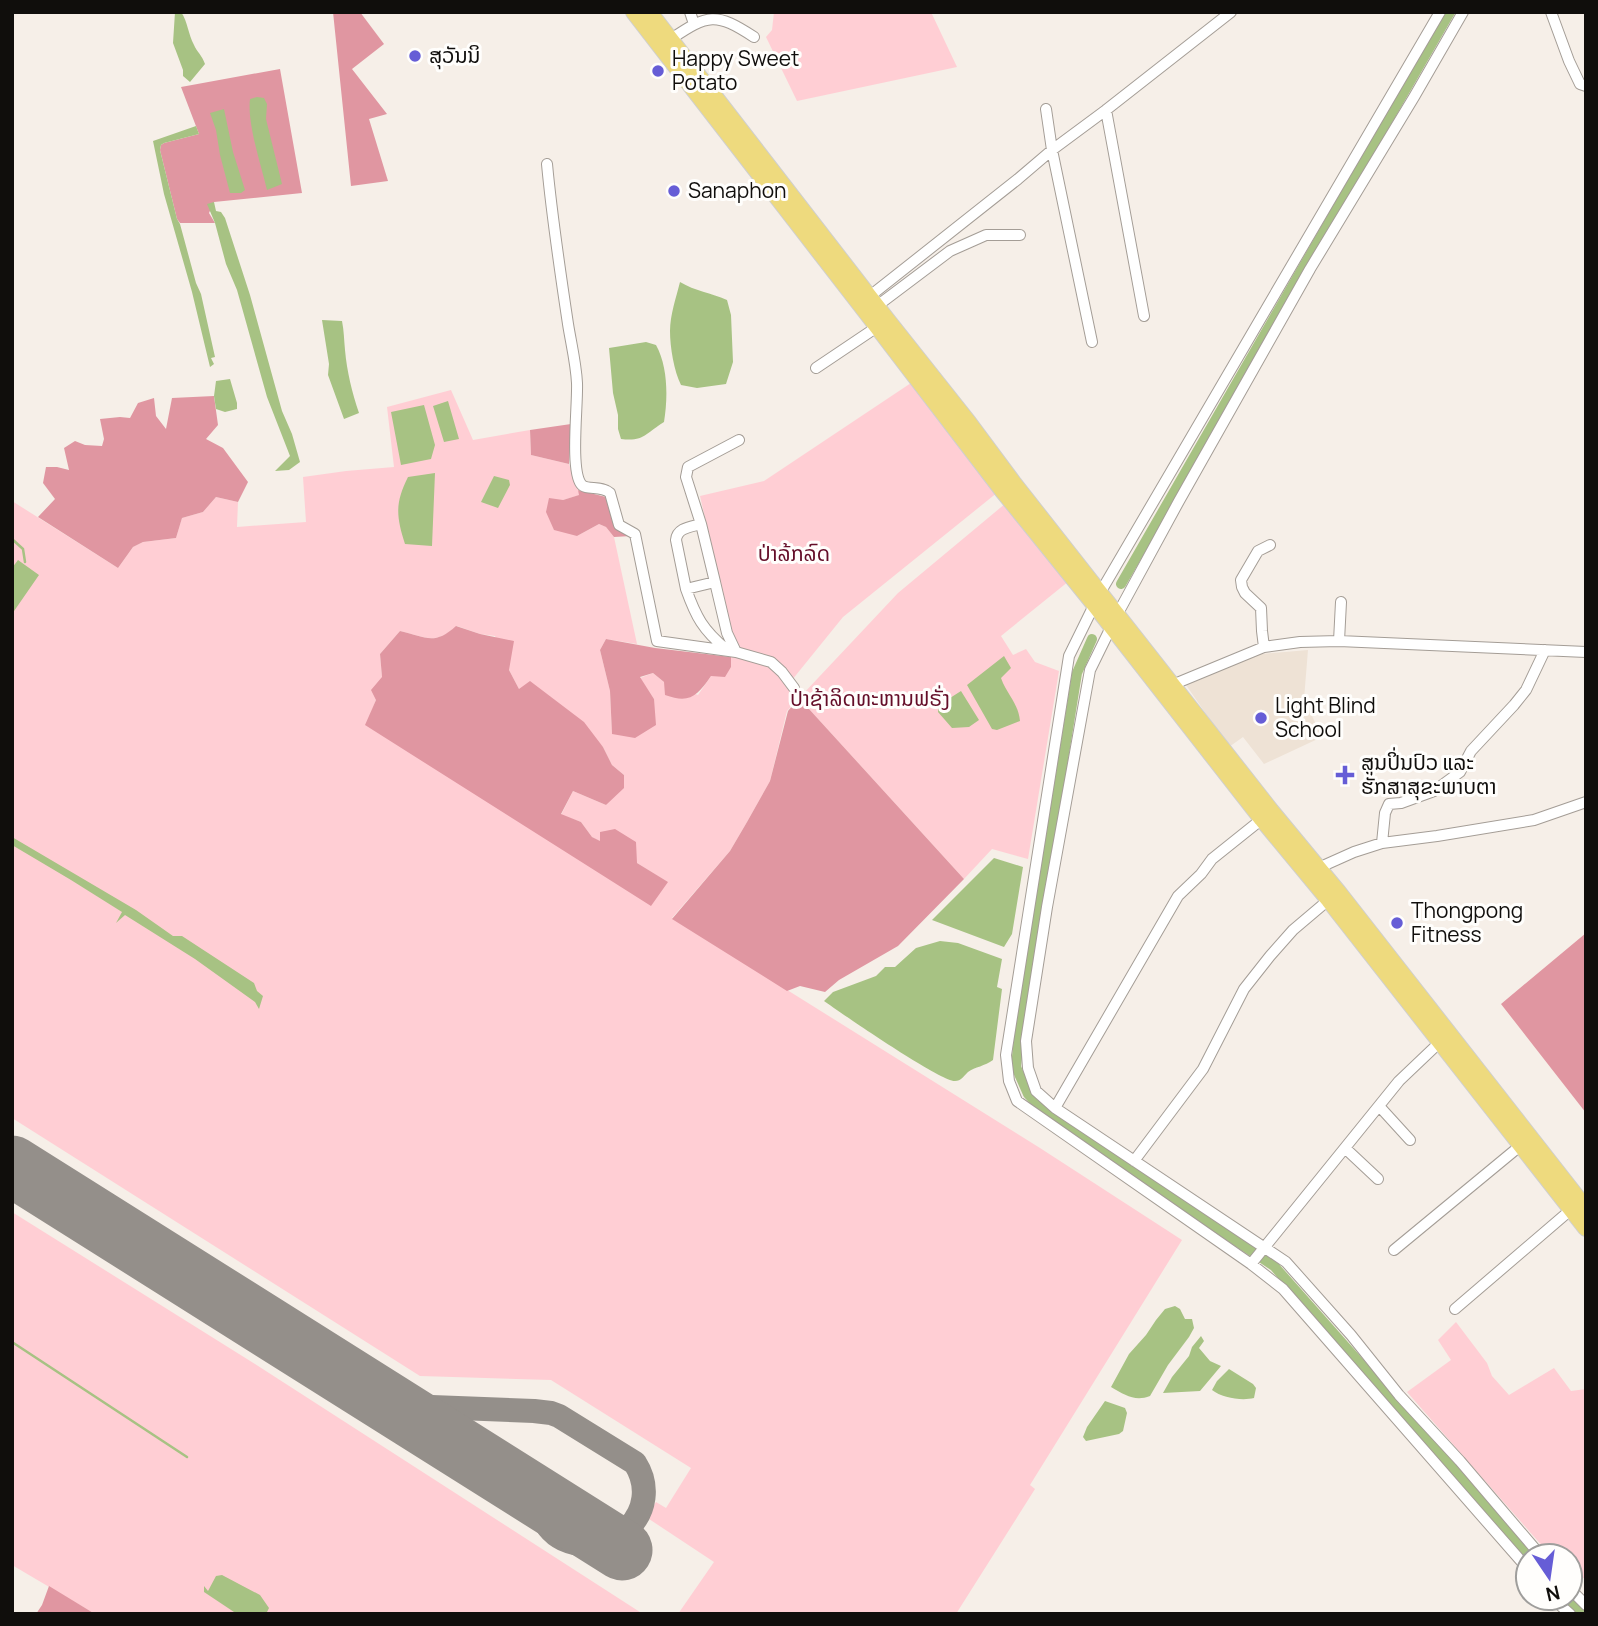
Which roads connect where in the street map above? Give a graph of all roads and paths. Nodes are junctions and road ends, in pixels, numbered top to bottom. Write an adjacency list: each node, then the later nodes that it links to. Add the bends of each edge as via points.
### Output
1 (634, 12): 19 (highway)
2 (649, 12): 10 (highway)
3 (690, 12): 8 (street)
4 (1440, 12): 27 (street)
5 (1463, 12): 29 (street, via 1310,269)
6 (1551, 12): 11 (street, via 1569,61 1580,84)
7 (1230, 13): 13 (street)
8 (694, 24): 9 (street, via 711,18 724,20); 10 (street)
9 (754, 37)
10 (671, 39): 17 (highway)
11 (1586, 86)
12 (1046, 109): 14 (street)
13 (1106, 110): 14 (street); 18 (street)
14 (1052, 150): 17 (street); 20 (street)
15 (547, 164): 33 (street, via 577,381 575,460 579,480 585,487 608,490 619,525 635,534 657,641)
16 (1020, 235): 17 (street, via 986,235 950,251)
17 (873, 301): 27 (highway)
18 (1144, 316)
19 (877, 327): 21 (street); 27 (highway, via 1003,491)
20 (1092, 342)
21 (817, 368)
22 (739, 440): 23 (street, via 688,467 686,477)
23 (701, 524): 25 (street); 26 (street, via 677,534)
24 (1270, 545): 31 (street, via 1258,551 1241,580 1245,593 1261,608)
25 (715, 582): 26 (street); 33 (street)
26 (686, 589): 33 (street, via 697,619)
27 (1097, 599): 29 (highway); 53 (street, via 1069,656 1006,1055 1009,1081 1017,1101)
28 (1341, 602): 30 (street)
29 (1114, 621): 35 (highway); 38 (highway); 44 (street, via 1090,670 1026,1041 1036,1091)
30 (1339, 641): 31 (street); 32 (street)
31 (1264, 647): 35 (street)
32 (1545, 650): 34 (street); 39 (street, via 1526,690 1471,751 1460,772 1434,791 1389,804)
33 (732, 651): 36 (street, via 771,662)
34 (1586, 652)
35 (1172, 685): 40 (highway)
36 (794, 688)
37 (1586, 802): 39 (street, via 1534,820)
38 (1262, 819): 40 (highway); 44 (street, via 1212,859 1178,895)
39 (1382, 843): 40 (street)
40 (1313, 872): 41 (highway)
41 (1333, 896): 42 (highway); 48 (street, via 1293,930 1244,989 1203,1069); 50 (highway)
42 (1440, 1042): 43 (street); 46 (highway)
43 (1380, 1106): 45 (street); 47 (street)
44 (1055, 1108): 48 (street)
45 (1410, 1140)
46 (1520, 1146): 50 (highway); 52 (street)
47 (1346, 1149): 49 (street); 51 (street)
48 (1134, 1161): 51 (street)
49 (1378, 1179)
50 (1582, 1215): 54 (street)
51 (1263, 1250): 53 (street); 55 (street, via 1286,1262)
52 (1394, 1250)
53 (1253, 1263): 56 (street, via 1283,1289)
54 (1455, 1309)
55 (1504, 1511): 56 (street); 57 (street)
56 (1491, 1525): 58 (street)
57 (1529, 1542)
58 (1514, 1552)

